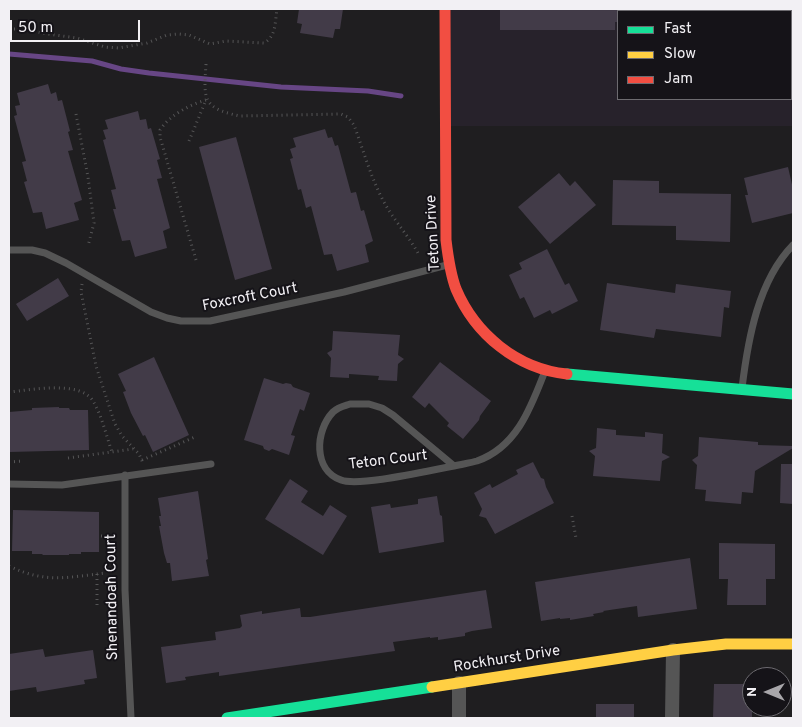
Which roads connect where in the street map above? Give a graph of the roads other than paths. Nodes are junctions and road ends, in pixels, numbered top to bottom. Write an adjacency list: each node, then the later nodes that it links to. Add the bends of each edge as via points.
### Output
1 (446, 9): 4 (street, Teton Drive)
2 (793, 245): 6 (lane, via 766,285 749,347)
3 (9, 250): 4 (lane, Foxcroft Court, via 32,250 45,254 151,312 167,318 198,321 296,304)
4 (448, 264): 5 (street, Teton Drive, via 457,293 484,333 517,360)
5 (545, 371): 6 (street, Teton Drive); 9 (lane, Teton Court, via 526,417 505,445 486,457)
6 (742, 390): 7 (street, Teton Drive)
7 (793, 394)
8 (211, 464): 10 (lane)
9 (454, 466): 9 (lane, Teton Court, via 393,415 369,404 350,404 334,411 320,439 324,467 341,480 362,482)
10 (125, 476): 11 (lane, via 62,485); 16 (lane, Shenandoah Court, via 125,590)
11 (9, 484)
12 (793, 644): 13 (street, Rockhurst Drive, via 726,644)
13 (673, 650): 14 (street, Rockhurst Drive); 19 (street)
14 (459, 683): 15 (street, Rockhurst Drive); 18 (street)
15 (248, 717): 17 (street, Rockhurst Drive)
16 (131, 718)
17 (227, 718)
18 (459, 718)
19 (672, 718)

